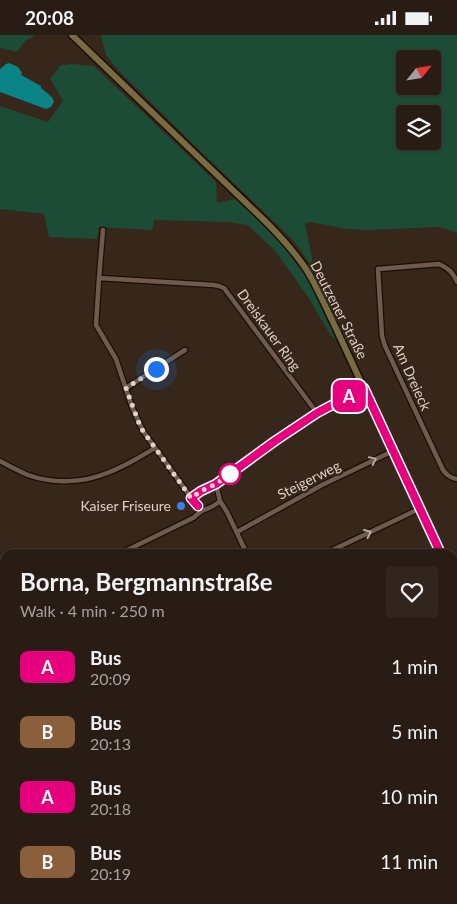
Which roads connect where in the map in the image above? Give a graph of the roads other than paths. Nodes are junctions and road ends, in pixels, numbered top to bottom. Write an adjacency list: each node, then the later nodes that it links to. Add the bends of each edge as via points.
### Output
1 (72, 35): 7 (main road, Deutzener Straße, via 289,246 315,285)
2 (103, 230): 3 (street)
3 (99, 278): 6 (street, via 96,325 116,359); 8 (street, Dreiskauer Ring, via 224,288)
4 (457, 281): 12 (street, Am Dreieck, via 448,268 439,264 378,269 385,346 443,470)
5 (185, 350): 6 (street)
6 (126, 388): 9 (street, via 140,426)
7 (364, 388): 8 (street); 10 (main road, Deutzener Straße)
8 (317, 413): 13 (street)
9 (155, 448): 11 (street, via 109,473 76,481 38,478); 14 (street)
10 (393, 451): 16 (main road, Deutzener Straße); 18 (street, Steigerweg, one-way to 10)
11 (0, 461)
12 (457, 479)
13 (216, 484): 14 (street); 15 (street)
14 (191, 498): 17 (street)
15 (220, 501): 17 (street); 18 (street)
16 (420, 509): 21 (street, one-way to 16); 22 (main road, Deutzener Straße)
17 (203, 510): 19 (street)
18 (237, 531): 20 (street)
19 (132, 549)
20 (245, 549)
21 (335, 549)
22 (439, 549)

